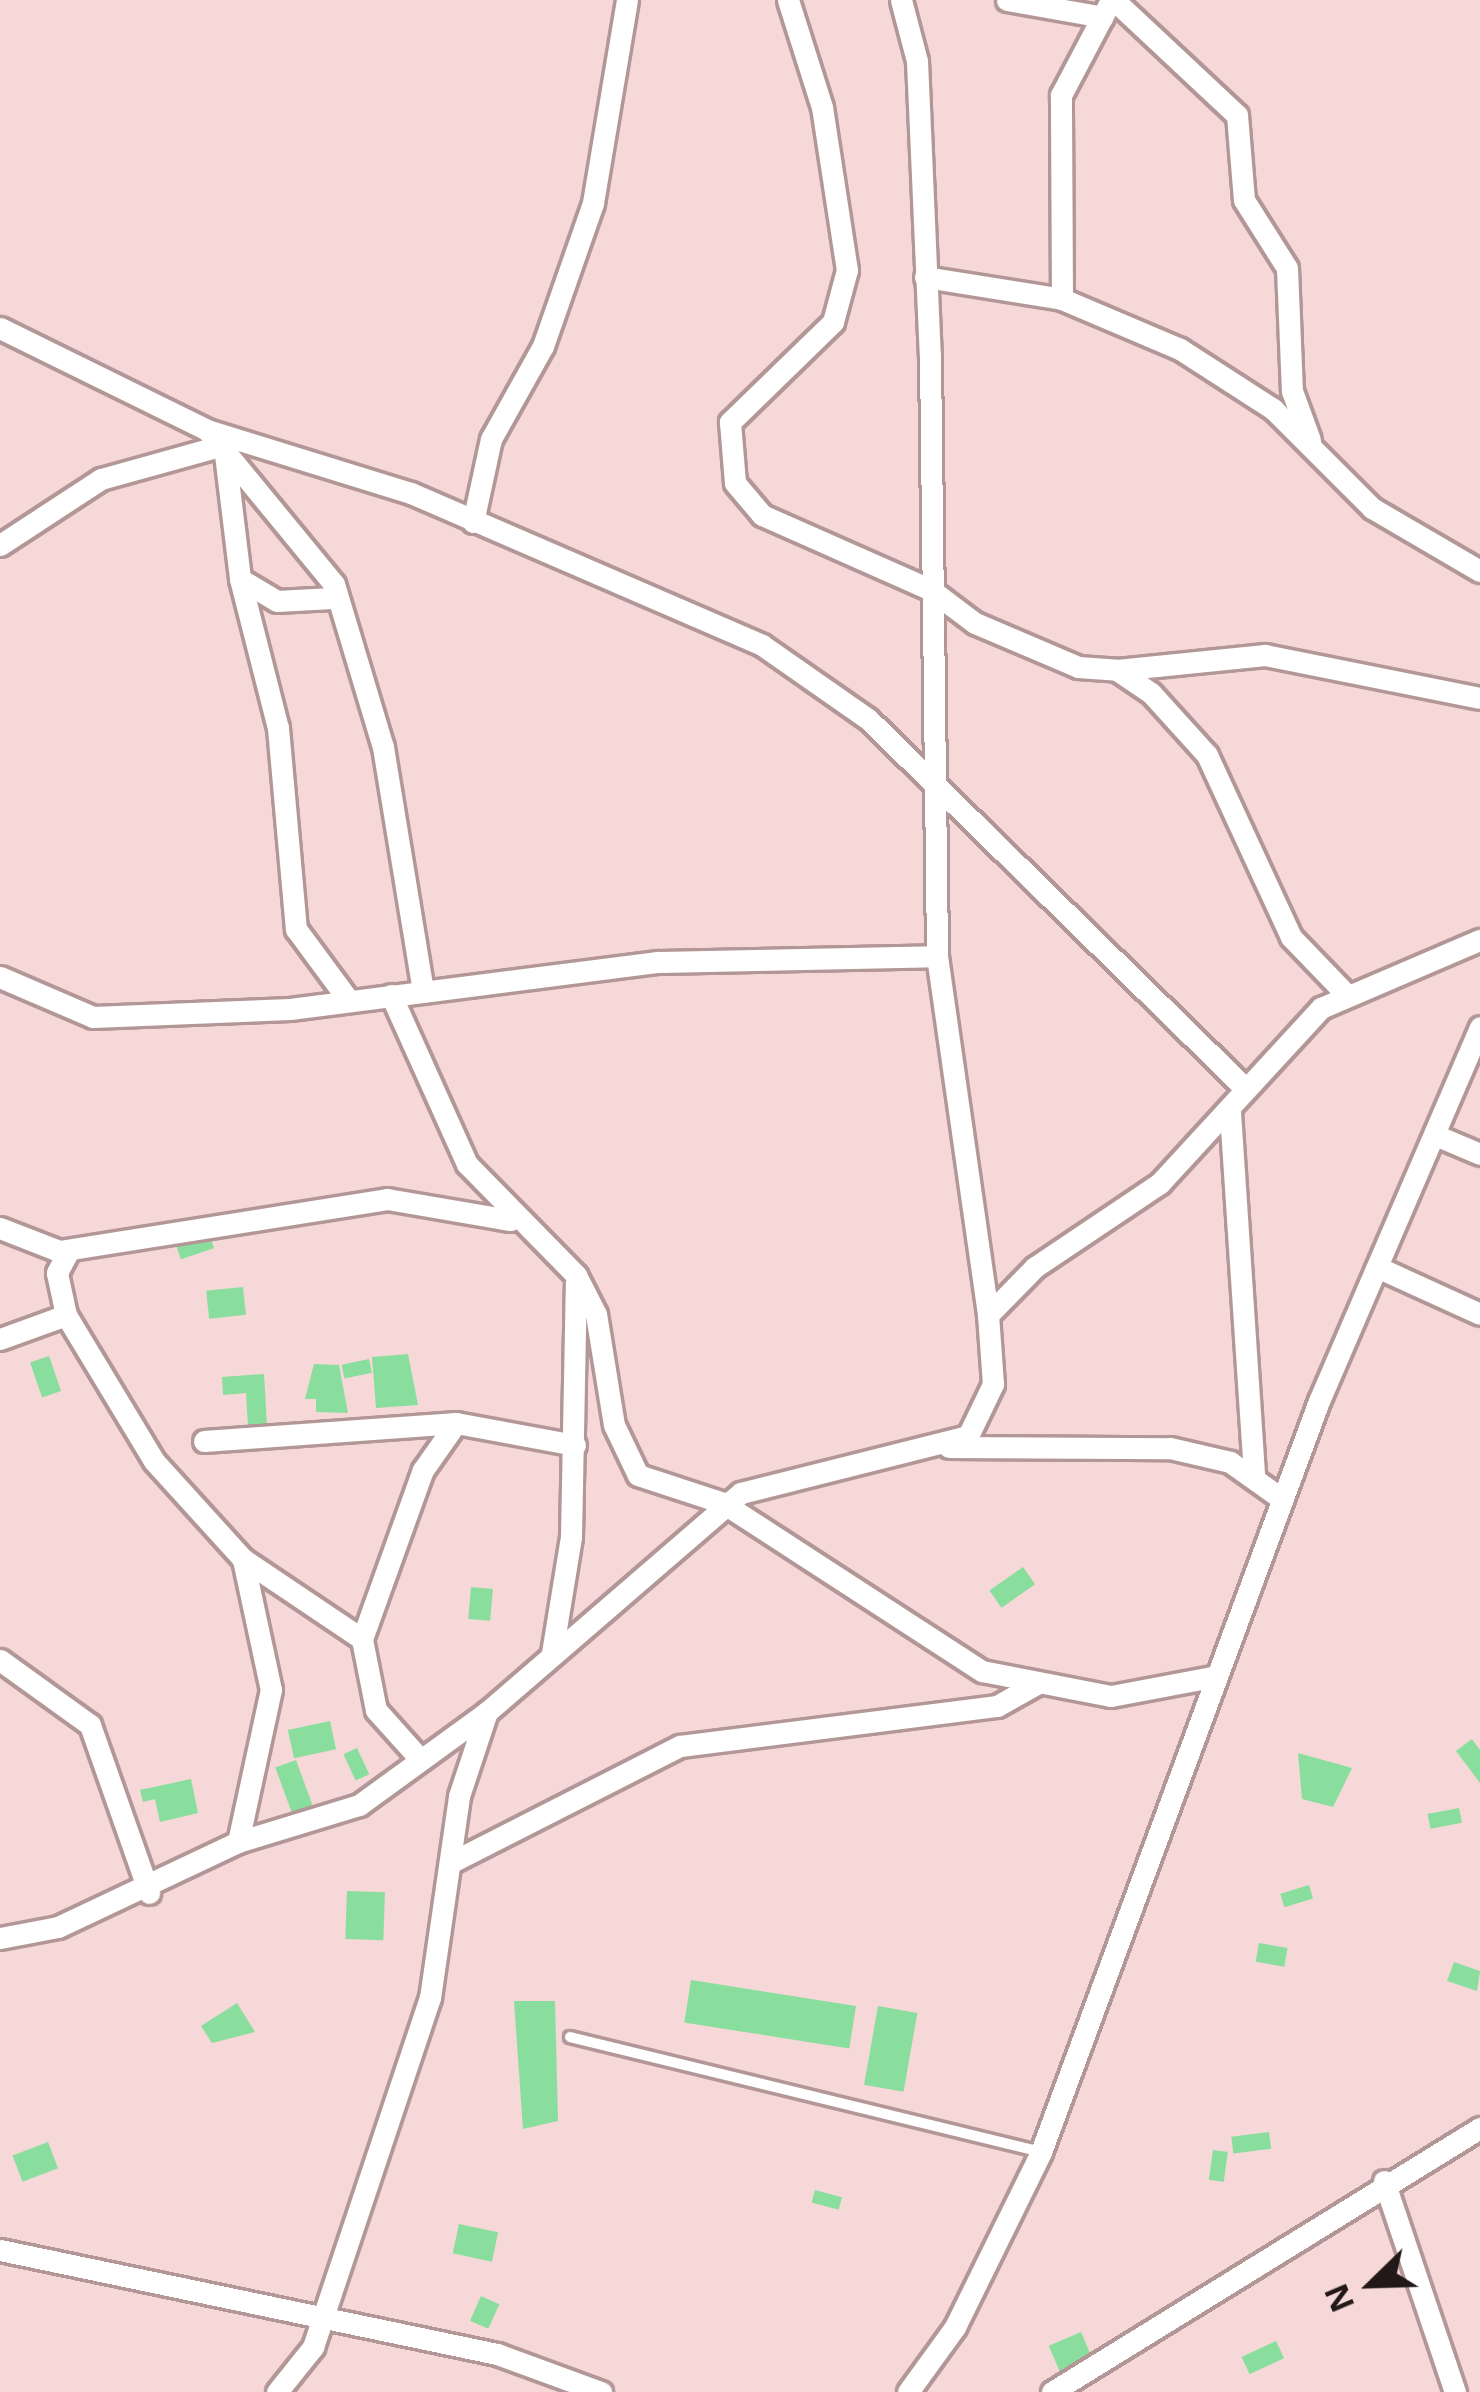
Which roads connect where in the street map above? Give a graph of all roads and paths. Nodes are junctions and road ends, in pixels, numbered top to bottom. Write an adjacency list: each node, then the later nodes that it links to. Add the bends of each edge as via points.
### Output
1 (627, 0): 11 (street, via 593,203 543,346 491,440)
2 (788, 0): 15 (street, via 822,107 847,270 833,322 743,398 724,440 727,466 762,515)
3 (901, 0): 6 (street, via 917,61)
4 (1007, 0): 5 (street)
5 (1110, 6): 7 (street, via 1061,95); 10 (street, via 1237,115 1244,200 1287,268 1292,391)
6 (925, 278): 7 (street); 15 (street)
7 (1062, 299): 10 (street, via 1207,364)
8 (0, 328): 9 (street)
9 (216, 441): 11 (street); 12 (street, via 101,479); 14 (street); 16 (street, via 310,548)
10 (1312, 447): 13 (street, via 1372,508)
11 (473, 522): 19 (street, via 762,645 868,719)
12 (0, 545)
13 (1480, 571)
14 (240, 579): 16 (street, via 277,601); 26 (street, via 278,728 296,929)
15 (931, 590): 17 (street, via 1004,637); 19 (street)
16 (332, 598): 23 (street, via 382,747)
17 (1117, 670): 18 (street, via 1265,655); 24 (street, via 1207,755 1291,937)
18 (1480, 698)
19 (931, 781): 21 (street); 28 (street)
20 (1480, 940): 24 (street)
21 (937, 956): 23 (street, via 658,962); 38 (street)
22 (0, 977): 26 (street, via 93,1017)
23 (423, 992): 25 (street)
24 (1344, 992): 28 (street)
25 (391, 995): 26 (street); 32 (street, via 447,1131)
26 (349, 1001)
27 (1480, 1027): 30 (street)
28 (1246, 1090): 29 (street)
29 (1231, 1112): 38 (street, via 1118,1220 1035,1267); 45 (street)
30 (1435, 1136): 31 (street); 35 (street)
31 (1480, 1154)
32 (511, 1220): 34 (street, via 387,1199); 36 (street)
33 (0, 1228): 34 (street)
34 (69, 1250): 39 (street, via 57,1274)
35 (1377, 1267): 37 (street); 46 (street)
36 (576, 1275): 43 (street); 47 (street, via 604,1339 622,1455 652,1486)
37 (1480, 1314)
38 (988, 1315): 44 (street, via 986,1412 968,1436)
39 (66, 1316): 40 (street); 48 (street, via 154,1461)
40 (0, 1339)
41 (456, 1423): 42 (street); 43 (street); 49 (street, via 415,1490)
42 (203, 1441)
43 (575, 1445): 50 (street)
44 (939, 1445): 45 (street, via 1171,1448); 47 (street, via 759,1484)
45 (1254, 1474): 46 (street)
46 (1282, 1498): 52 (street)
47 (723, 1503): 50 (street); 53 (street, via 982,1671)
48 (243, 1559): 49 (street); 56 (street, via 271,1690)
49 (362, 1639): 55 (street, via 366,1690)
50 (552, 1653): 54 (street)
51 (0, 1660): 58 (street, via 90,1725)
52 (1217, 1676): 53 (street, via 1123,1695); 62 (street)
53 (1038, 1682): 57 (street, via 997,1706 680,1746)
54 (487, 1712): 55 (street); 57 (street)
55 (420, 1759): 56 (street, via 331,1820)
56 (238, 1842): 58 (street)
57 (450, 1863): 65 (street, via 430,1998)
58 (149, 1893): 59 (street)
59 (0, 1938)
60 (570, 2037): 62 (lane)
61 (1480, 2128): 63 (street)
62 (1041, 2152): 68 (street, via 955,2327)
63 (1384, 2181): 69 (street, via 1329,2227); 70 (street)
64 (0, 2250): 65 (street)
65 (315, 2318): 66 (street, via 313,2347); 67 (street, via 497,2354)
66 (277, 2392)
67 (601, 2392)
68 (908, 2392)
69 (1052, 2392)
70 (1455, 2392)

